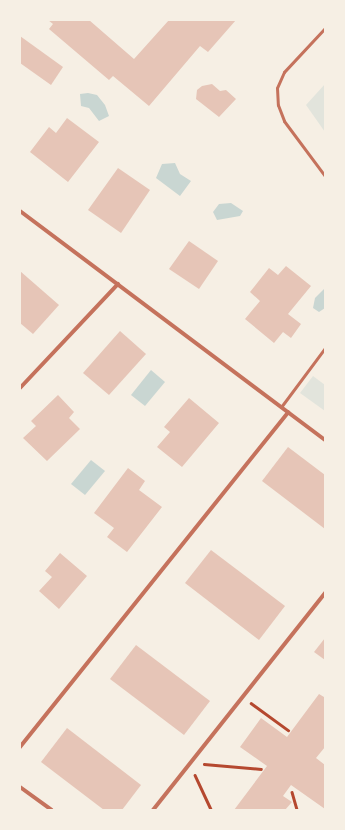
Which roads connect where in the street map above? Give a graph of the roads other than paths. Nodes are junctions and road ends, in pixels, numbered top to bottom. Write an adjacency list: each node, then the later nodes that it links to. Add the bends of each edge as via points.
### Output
1 (325, 28): 2 (lane, via 284,72 277,88 278,105 284,121)
2 (325, 176)
3 (20, 211): 4 (street)
4 (118, 284): 6 (street); 7 (street)
5 (325, 348): 7 (lane)
6 (20, 388)
7 (281, 407): 8 (street)
8 (288, 412): 9 (street); 11 (street)
9 (325, 440)
10 (325, 593): 14 (street)
11 (20, 747)
12 (20, 787): 13 (street)
13 (52, 810)
14 (153, 810)

